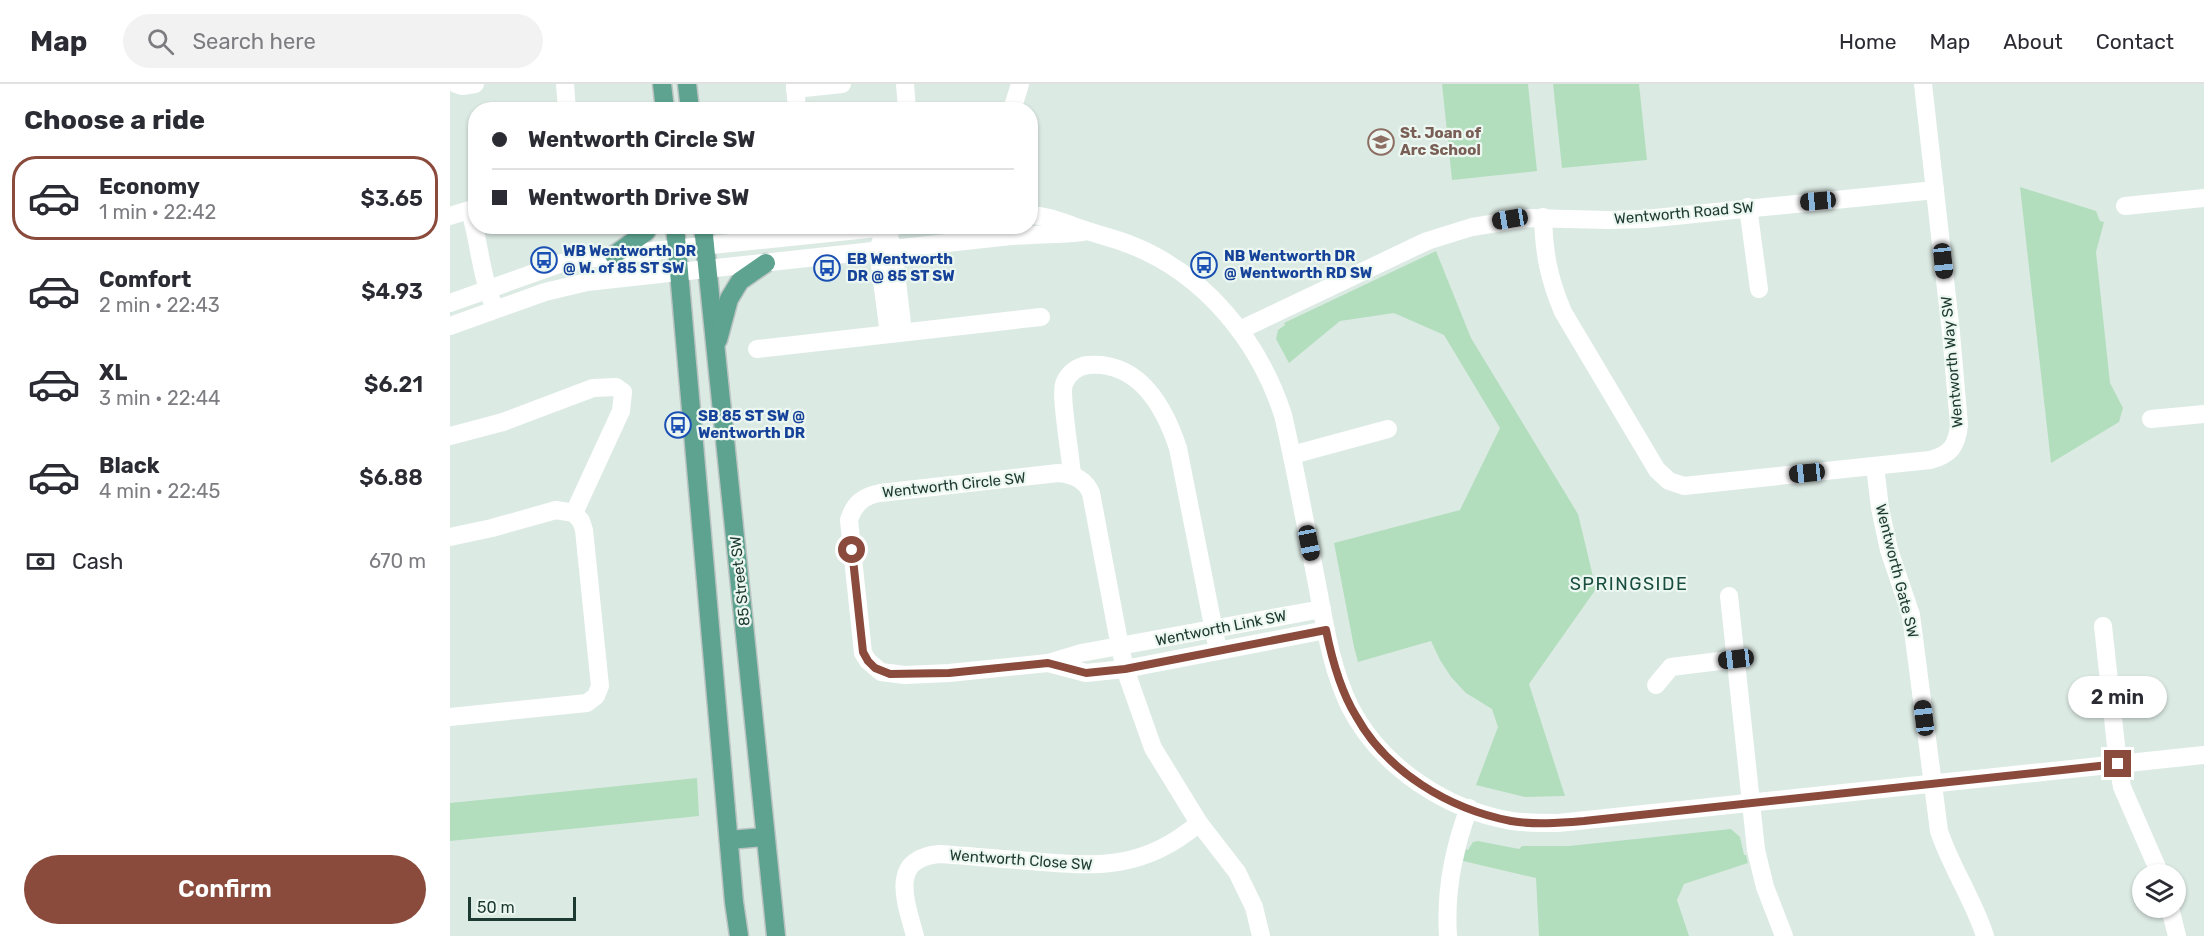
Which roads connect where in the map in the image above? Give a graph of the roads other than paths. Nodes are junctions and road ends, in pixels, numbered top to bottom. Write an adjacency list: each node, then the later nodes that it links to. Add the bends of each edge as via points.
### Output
1 (456, 84): 2 (street)
2 (475, 84)
3 (565, 84): 11 (street)
4 (662, 84): 12 (main road)
5 (687, 84): 13 (main road)
6 (842, 84): 10 (street)
7 (905, 84): 15 (street)
8 (1020, 84): 16 (street)
9 (1923, 84): 17 (street, Wentworth Way SW)
10 (795, 87): 14 (street)
11 (566, 102)
12 (663, 102)
13 (689, 102)
14 (796, 102)
15 (906, 102)
16 (1014, 102)
17 (1935, 190): 20 (street, Wentworth Road SW); 54 (street, Wentworth Way SW, via 1958,435 1952,450 1942,457)
18 (2204, 198): 19 (street)
19 (2125, 206)
20 (1748, 207): 24 (street, Wentworth Road SW, via 1628,220); 40 (street)
21 (468, 211): 22 (street)
22 (450, 216)
23 (1038, 216): 25 (street)
24 (1544, 217): 45 (street, Wentworth Road SW, via 1493,222 1427,241); 54 (street, Wentworth Way SW, via 1547,266 1563,312 1663,478 1684,486)
25 (1086, 231): 33 (street); 45 (street, via 1133,246 1175,268 1194,281)
26 (478, 234): 39 (street)
27 (643, 234): 35 (main road)
28 (676, 234): 34 (main road)
29 (704, 234): 32 (main road, 85 Street SW)
30 (790, 234): 32 (street)
31 (888, 234): 33 (street)
32 (705, 247): 34 (street); 37 (main road, 85 Street SW)
33 (886, 249): 36 (street); 46 (street)
34 (677, 250): 35 (street); 38 (main road)
35 (614, 255): 39 (street, via 562,263)
36 (766, 263): 37 (street); 48 (main road, via 740,282 729,299)
37 (706, 269): 38 (street); 48 (main road, 85 Street SW)
38 (679, 272): 42 (street, via 564,286); 77 (main road)
39 (487, 289): 41 (street); 42 (street)
40 (1759, 289)
41 (450, 303)
42 (495, 311): 44 (street)
43 (1041, 317): 46 (street)
44 (450, 326)
45 (1240, 330): 53 (street, via 1278,398)
46 (896, 333): 47 (street)
47 (757, 349)
48 (714, 353): 76 (main road, 85 Street SW)
49 (2204, 414): 50 (street)
50 (2151, 420)
51 (1388, 429): 53 (street)
52 (450, 436): 56 (street, via 502,422 593,388 616,387 622,392 621,411)
53 (1292, 456): 59 (street)
54 (1875, 466): 72 (street, Wentworth Gate SW, via 1889,550 1911,615)
55 (1072, 475): 61 (street, via 1063,390 1068,376 1085,365 1101,364 1128,371 1152,397 1171,427 1178,448); 63 (street, via 1088,486 1091,493); 66 (street, Wentworth Circle SW, via 1058,473 880,492 862,499 849,520 863,652 875,668 890,674 927,674)
56 (574, 513): 57 (street, via 556,510); 69 (street, via 584,530 598,694 587,703)
57 (450, 537)
58 (1729, 596): 65 (street)
59 (1322, 609): 61 (street, Wentworth Link SW); 62 (street)
60 (2103, 626): 71 (street)
61 (1214, 630): 63 (street, Wentworth Link SW); 64 (street)
62 (1326, 630): 64 (street, Wentworth Link SW); 74 (street, via 1344,692 1372,739 1400,769 1425,787)
63 (1120, 647): 66 (street, Wentworth Circle SW); 67 (street)
64 (1218, 651): 67 (street, Wentworth Link SW)
65 (1736, 659): 68 (street, via 1671,667); 73 (street)
66 (1048, 663): 67 (street, Wentworth Circle SW, via 1086,673)
67 (1125, 669): 75 (street, via 1153,748)
68 (1656, 685)
69 (450, 717)
70 (2204, 755): 71 (street)
71 (2118, 764): 72 (street); 78 (street, via 2122,787)
72 (1932, 783): 73 (street); 86 (street, Wentworth Gate SW, via 1945,849)
73 (1751, 803): 74 (street, via 1558,823 1512,821); 85 (street, via 1765,887)
74 (1469, 808): 84 (street, via 1450,878)
75 (1199, 823): 82 (street, Wentworth Close SW, via 1160,848 1108,864 1081,866 926,855 909,867 904,879 904,895); 83 (street, via 1238,872 1254,907)
76 (764, 837): 77 (main road); 81 (main road, 85 Street SW)
77 (729, 840): 80 (main road)
78 (2156, 864)
79 (2172, 918): 87 (street)
80 (739, 936)
81 (776, 936)
82 (915, 936)
83 (1261, 936)
84 (1448, 936)
85 (1785, 936)
86 (1985, 936)
87 (2177, 936)

